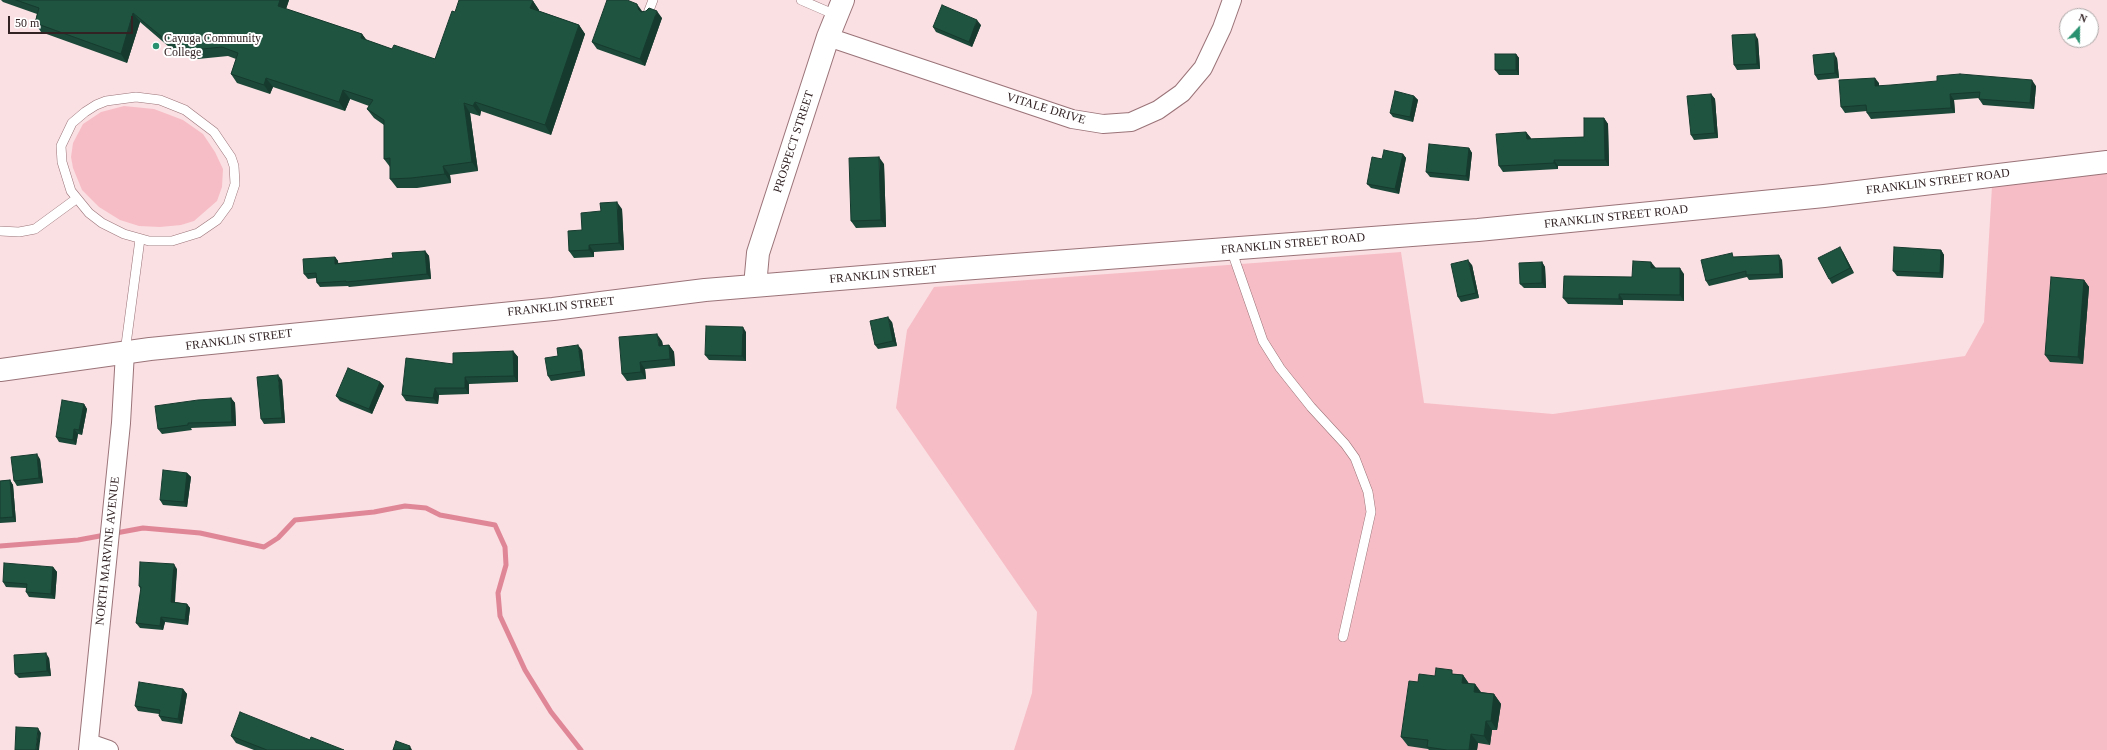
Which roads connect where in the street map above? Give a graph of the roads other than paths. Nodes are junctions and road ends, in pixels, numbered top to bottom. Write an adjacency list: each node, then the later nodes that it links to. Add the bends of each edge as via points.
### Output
1 (653, 0): 5 (lane)
2 (801, 0): 4 (lane)
3 (1232, 0): 6 (street, VITALE DRIVE, via 1204,68 1182,93 1158,110 1124,123 1103,124 1072,119)
4 (840, 8): 6 (street, PROSPECT STREET)
5 (648, 13)
6 (828, 37): 13 (street, PROSPECT STREET, via 758,253)
7 (2107, 162): 11 (street, FRANKLIN STREET ROAD, via 1808,198 1478,230)
8 (76, 199): 9 (lane, via 36,229 19,232); 10 (lane, via 102,223); 10 (lane, via 64,172 61,146 72,123 84,112 106,101 136,97 160,100 185,110 206,124 221,140 234,166 233,193 217,220 198,233 172,241)
9 (0, 231)
10 (140, 239): 14 (lane)
11 (1230, 249): 12 (street, FRANKLIN STREET ROAD); 16 (lane, via 1264,341 1280,368 1349,448 1368,492 1371,512)
12 (1123, 256): 13 (street, FRANKLIN STREET)
13 (755, 286): 14 (street, FRANKLIN STREET)
14 (125, 352): 15 (street, FRANKLIN STREET); 17 (street, NORTH MARVINE AVENUE, via 121,423)
15 (0, 370)
16 (1343, 637)
17 (88, 746): 18 (street)
18 (109, 750)

